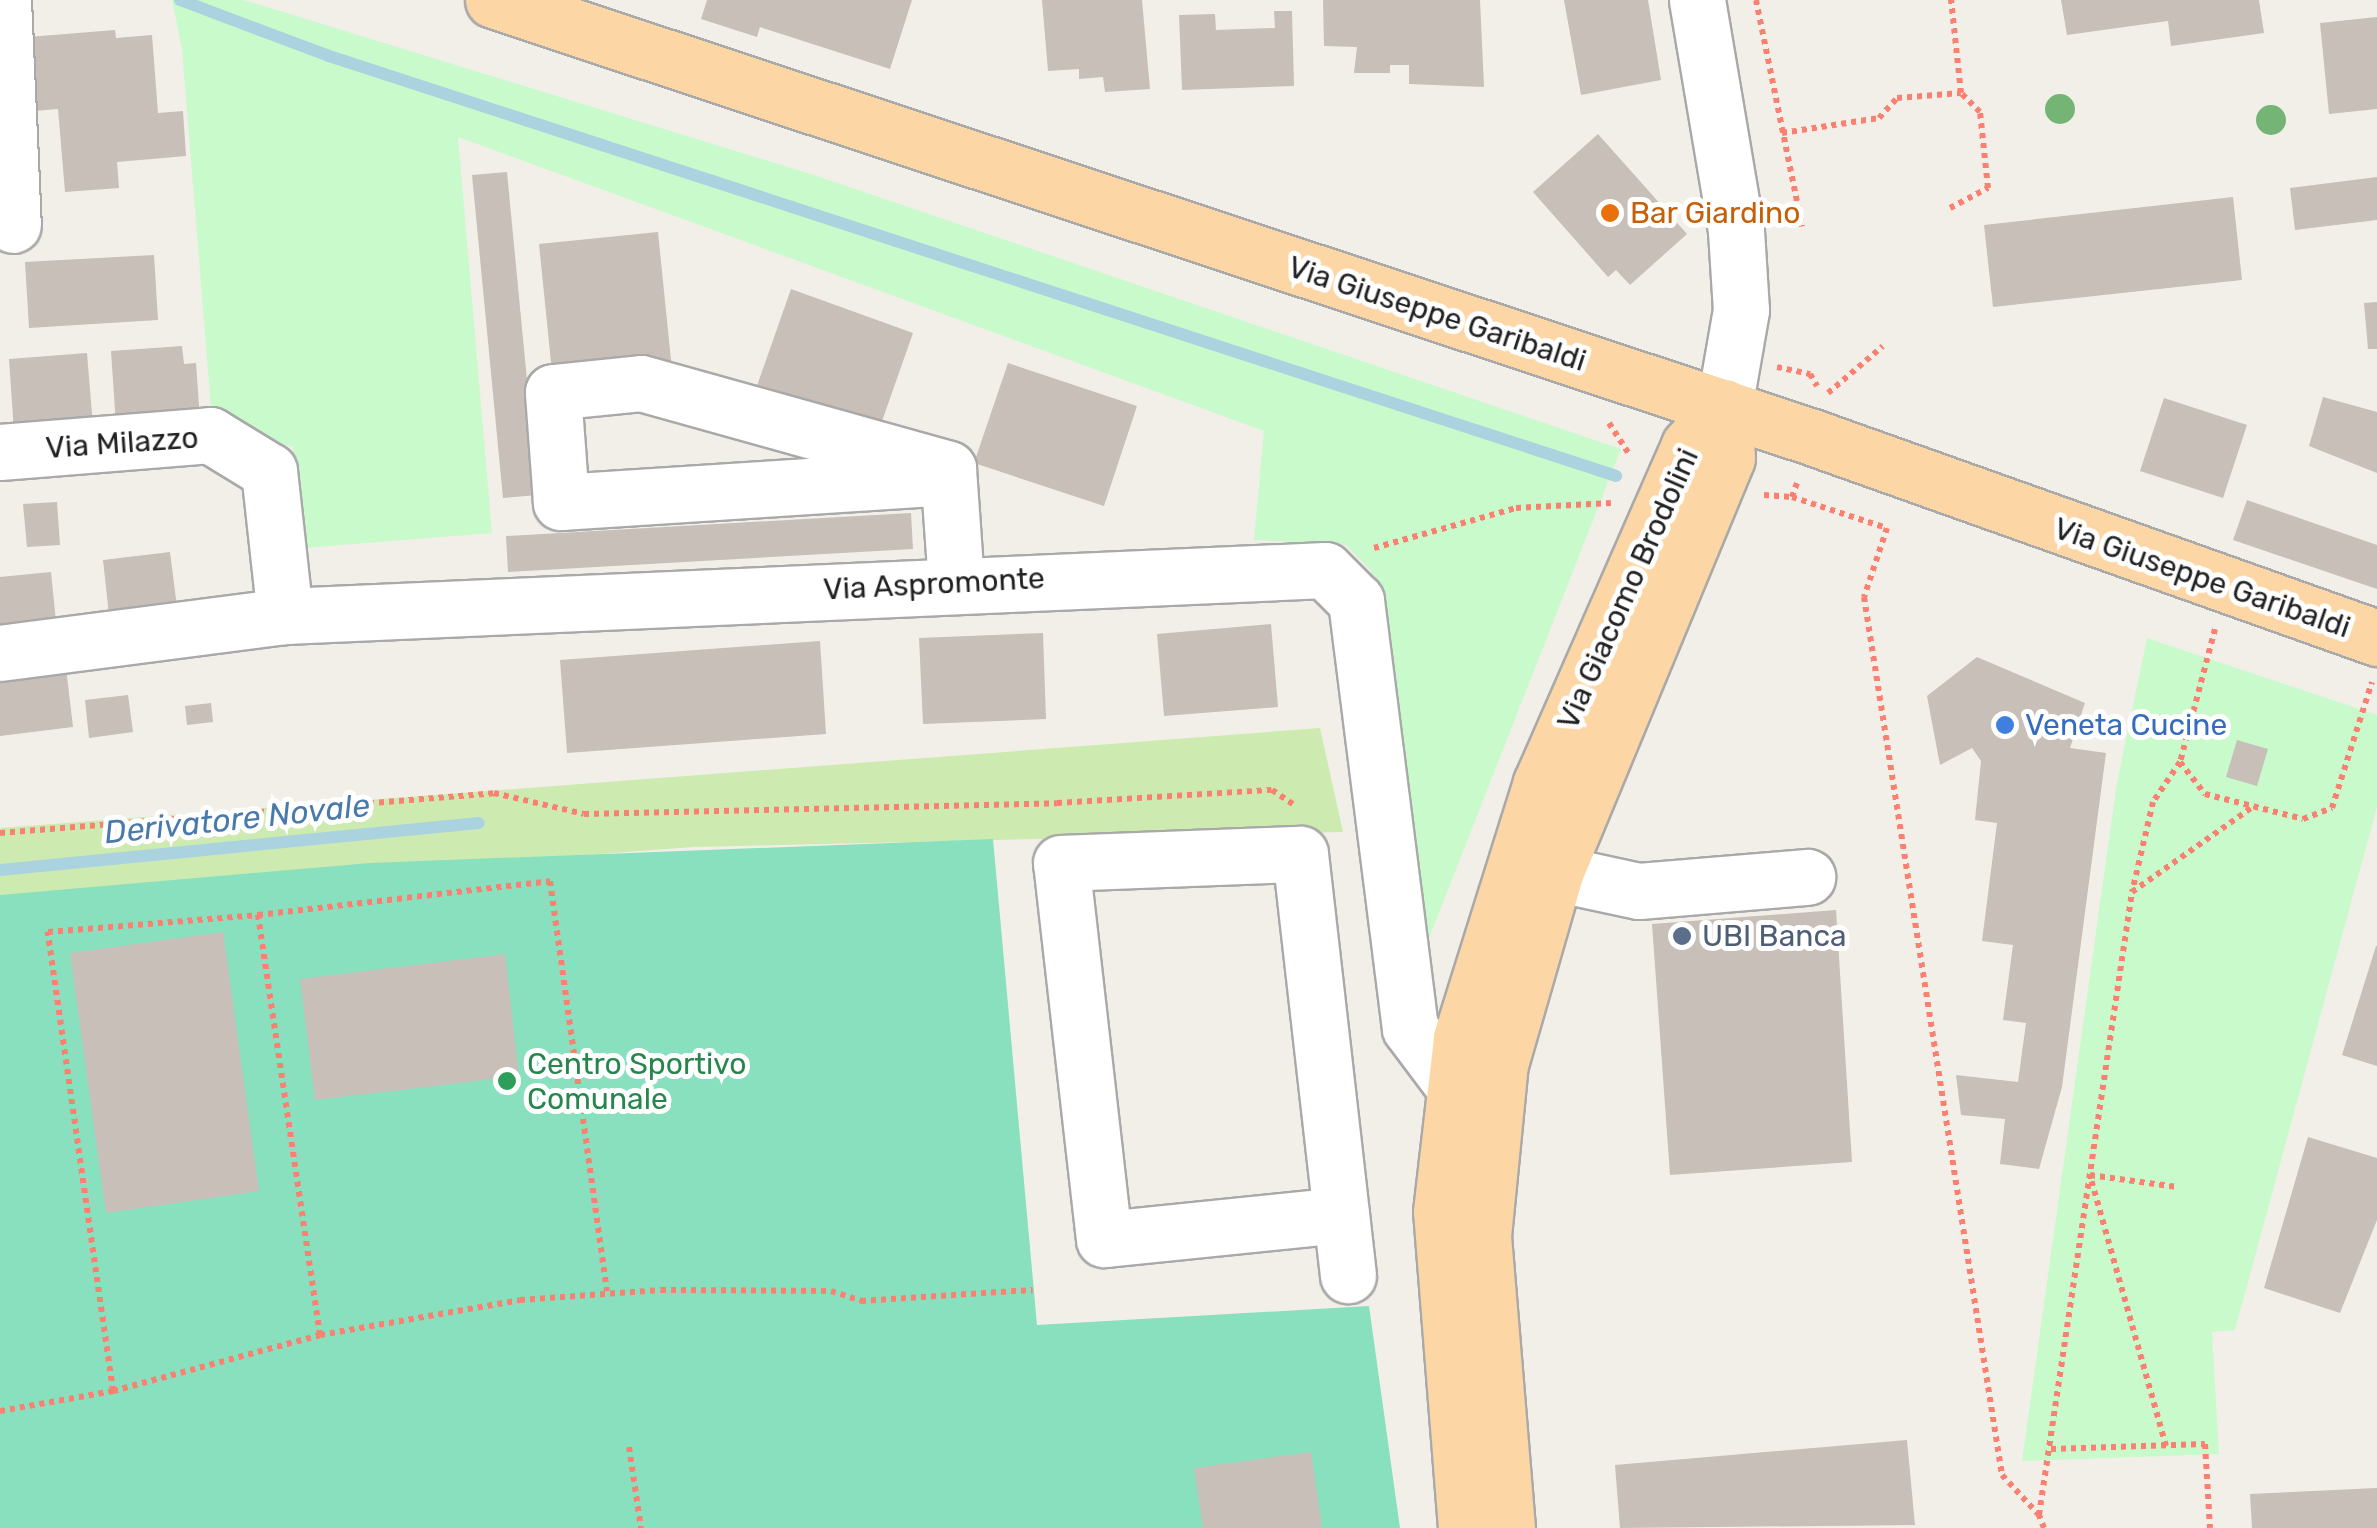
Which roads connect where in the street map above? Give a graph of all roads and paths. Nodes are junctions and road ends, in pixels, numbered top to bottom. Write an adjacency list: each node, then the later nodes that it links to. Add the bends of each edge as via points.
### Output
1 (3, 0): 9 (street)
2 (493, 0): 12 (main road, Via Giuseppe Garibaldi)
3 (1697, 0): 12 (street, via 1736,231 1741,310)
4 (1756, 0): 7 (path)
5 (1950, 0): 6 (path)
6 (1961, 93): 7 (path, via 1897,98 1879,118); 8 (path, via 1980,112 1988,188)
7 (1782, 132): 10 (path)
8 (1950, 208)
9 (13, 225)
10 (1802, 226)
11 (1883, 346): 13 (path)
12 (1724, 407): 13 (main road, Via Giuseppe Garibaldi); 28 (main road, Via Giacomo Brodolini, via 1727,458); 32 (main road, Via Giacomo Brodolini, via 1689,446 1541,782 1486,944)
13 (1817, 417): 19 (main road, Via Giuseppe Garibaldi); 46 (path, via 1792,496 1887,528 1864,597 2002,1475)
14 (0, 452): 20 (street, Via Milazzo, via 210,434 270,470)
15 (948, 477): 15 (street, via 948,469 640,383 554,392 562,502); 18 (street)
16 (1624, 508): 17 (path, via 1516,508)
17 (1307, 567): 18 (street, Via Aspromonte); 32 (street, via 1340,578 1356,600 1410,1028)
18 (956, 583): 20 (street, Via Aspromonte)
19 (2226, 590): 21 (main road, Via Giuseppe Garibaldi); 24 (path)
20 (285, 616): 22 (street, Via Aspromonte)
21 (2377, 638)
22 (0, 654)
23 (2377, 666): 25 (path, via 2332,808 2303,820)
24 (2180, 762): 25 (path, via 2205,794); 30 (path, via 2152,802)
25 (2251, 808): 30 (path)
26 (0, 833): 27 (path, via 494,793 584,814 1057,804 1272,790 1298,809)
27 (1300, 854): 35 (street); 35 (street, via 1061,863 1104,1239)
28 (1555, 872): 29 (street, via 1639,891); 40 (main road, Via Giacomo Brodolini, via 1510,1019 1487,1145 1483,1236)
29 (1807, 877)
30 (2132, 892): 33 (path)
31 (258, 915): 38 (path, via 550,881); 39 (path); 41 (path, via 48,932)
32 (1452, 1084): 40 (main road, Via Giacomo Brodolini, via 1466,1171 1466,1299); 48 (main road, Via Giacomo Brodolini, via 1442,1254)
33 (2090, 1174): 34 (path); 43 (path); 45 (path)
34 (2177, 1187)
35 (1340, 1215): 36 (street)
36 (1348, 1276)
37 (1033, 1290): 38 (path, via 862,1301 831,1292)
38 (607, 1291): 39 (path)
39 (320, 1335): 41 (path)
40 (1490, 1364): 49 (main road, Via Giacomo Brodolini)
41 (113, 1391): 42 (path)
42 (0, 1410)
43 (2166, 1446): 45 (path); 51 (path, via 2205,1444)
44 (629, 1447): 47 (path)
45 (2050, 1450): 46 (path)
46 (2039, 1515): 50 (path)
47 (640, 1528)
48 (1466, 1528)
49 (1507, 1528)
50 (2044, 1528)
51 (2210, 1528)

